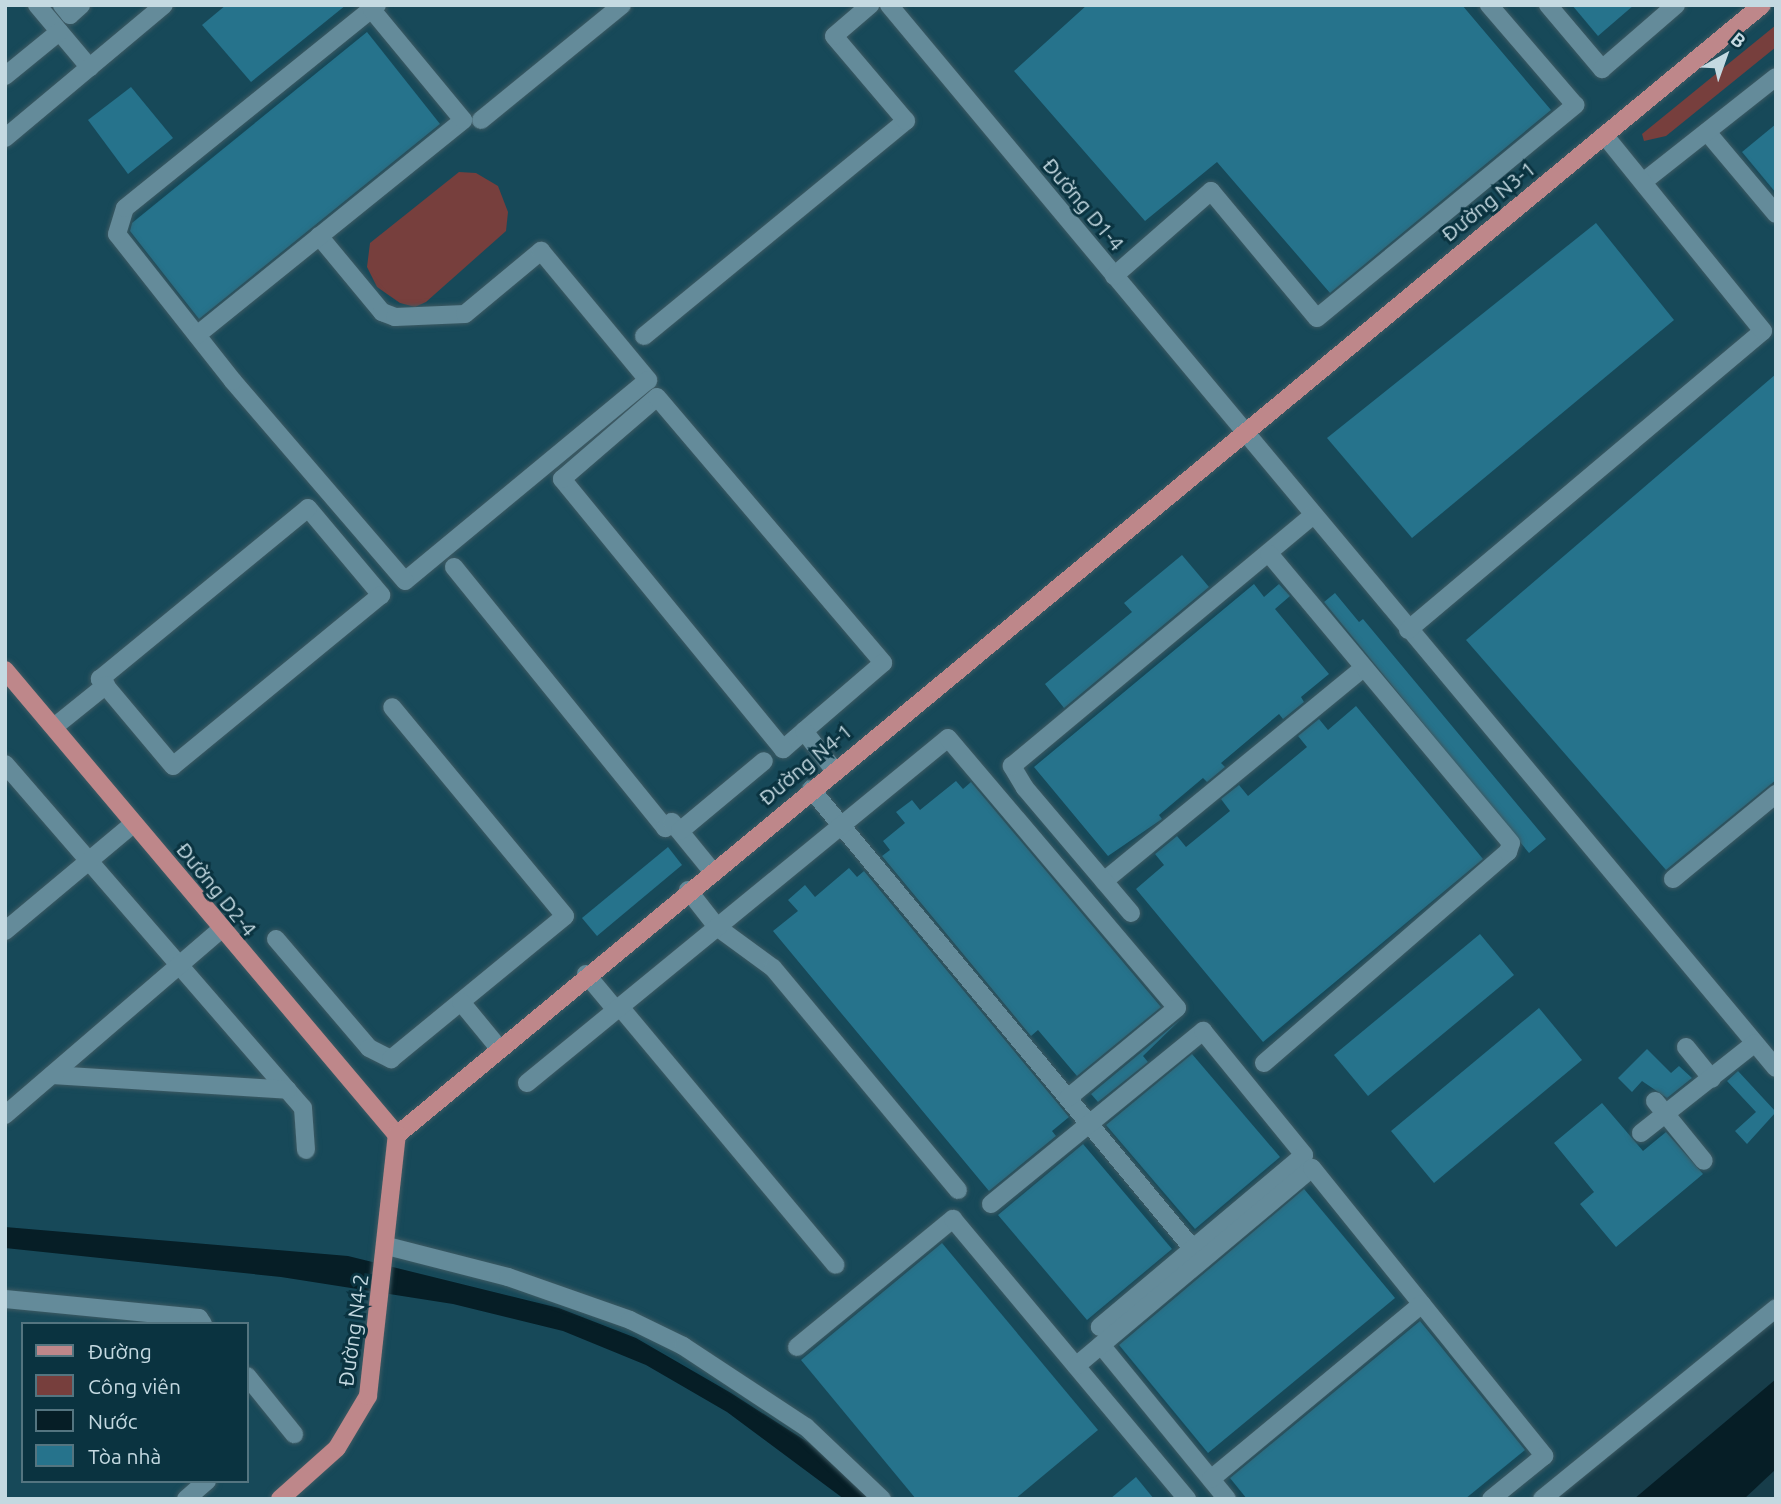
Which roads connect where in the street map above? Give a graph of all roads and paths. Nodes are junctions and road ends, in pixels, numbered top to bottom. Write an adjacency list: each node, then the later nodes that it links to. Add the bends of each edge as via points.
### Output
1 (37, 5): 13 (street)
2 (62, 5): 3 (street, via 70,15)
3 (81, 5)
4 (164, 5): 14 (street)
5 (622, 5): 17 (street)
6 (870, 5): 26 (street, via 834,36 906,121)
7 (889, 5): 24 (street, Đường D1-4)
8 (1489, 5): 24 (street, via 1574,105 1317,318 1210,191)
9 (1548, 5): 10 (street, via 1602,69)
10 (1676, 5)
11 (1762, 5): 19 (main road, Đường N3-1)
12 (374, 7): 23 (street, via 463,120); 25 (street, via 120,214 117,234)
13 (59, 32): 14 (street); 15 (street)
14 (90, 68): 20 (street)
15 (5, 76)
16 (1776, 77): 18 (street)
17 (481, 120)
18 (1707, 132): 21 (street); 22 (street)
19 (1604, 135): 21 (street); 27 (main road, Đường N3-1)
20 (5, 138)
21 (1643, 183): 31 (street, via 1763,331)
22 (1776, 214)
23 (319, 236): 25 (street); 25 (street, via 382,312 395,317 465,314 541,251 648,380 405,581)
24 (1114, 276): 27 (street, Đường D1-4)
25 (197, 335)
26 (644, 336)
27 (1244, 431): 28 (street, Đường D1-4); 40 (main road, Đường N4-1)
28 (1313, 515): 29 (street); 31 (street, Đường D1-4)
29 (1269, 554): 32 (street); 49 (street, via 1012,766)
30 (454, 567): 45 (street, via 665,828 672,822)
31 (1408, 629): 60 (street, Đường D1-4)
32 (1363, 668): 49 (street); 63 (street, via 1511,843 1508,852)
33 (5, 670): 36 (main road, Đường D2-4)
34 (106, 685): 34 (street, via 100,679 308,508 381,595 173,766); 36 (street)
35 (392, 707): 58 (street, via 565,916)
36 (54, 727): 43 (main road, Đường D2-4)
37 (804, 731): 37 (street, via 883,663 657,397 562,479 783,749); 40 (street)
38 (764, 761): 45 (street)
39 (5, 764): 46 (street)
40 (834, 770): 41 (main road, Đường N4-1)
41 (811, 789): 44 (street); 47 (main road, Đường N4-1)
42 (1776, 794): 48 (street)
43 (134, 822): 46 (street); 53 (main road, Đường D2-4)
44 (842, 825): 52 (street); 69 (street); 69 (street, via 948,738 1177,1008)
45 (680, 831): 47 (street)
46 (87, 862): 54 (street); 56 (street)
47 (712, 871): 50 (main road, Đường N4-1)
48 (1673, 879)
49 (1104, 881): 51 (street)
50 (688, 890): 52 (street); 57 (main road, Đường N4-1)
51 (1130, 913)
52 (717, 927): 59 (street); 78 (street, via 773,968)
53 (220, 930): 56 (street); 75 (main road, Đường D2-4)
54 (5, 931)
55 (276, 939): 58 (street, via 383,1057 395,1057)
56 (177, 967): 65 (street); 68 (street)
57 (586, 974): 59 (street); 61 (main road, Đường N4-1)
58 (461, 1002): 61 (street)
59 (618, 1008): 67 (street); 82 (street)
60 (1755, 1043): 64 (street, Đường D1-4); 66 (street)
61 (498, 1047): 75 (main road, Đường N4-1)
62 (1686, 1047): 66 (street)
63 (1264, 1063)
64 (1776, 1068)
65 (52, 1075): 68 (street); 71 (street)
66 (1712, 1079): 72 (street)
67 (527, 1083)
68 (288, 1090): 76 (street, via 307,1116)
69 (1068, 1098): 73 (street)
70 (1655, 1101): 72 (street)
71 (5, 1115)
72 (1668, 1117): 74 (street); 77 (street)
73 (1090, 1124): 79 (street); 81 (street); 81 (street, via 1203,1031 1304,1156)
74 (1641, 1133)
75 (397, 1135): 80 (main road, Đường N4-2)
76 (306, 1150)
77 (1704, 1161)
78 (958, 1190)
79 (991, 1204)
80 (387, 1246): 98 (main road, Đường N4-2, via 370,1389 355,1424 337,1448); 99 (street, via 508,1277 630,1320 683,1346 806,1427)
81 (1193, 1248): 87 (street)
82 (836, 1265)
83 (5, 1299): 86 (street, via 199,1318)
84 (1422, 1304): 87 (street, via 1312,1168); 94 (street); 101 (street, via 1545,1456)
85 (1776, 1308): 102 (street)
86 (202, 1322)
87 (1101, 1336): 89 (street); 91 (street)
88 (797, 1348): 89 (street, via 953,1219)
89 (1076, 1366): 93 (street)
90 (248, 1378): 92 (street)
91 (1164, 1421): 93 (street); 94 (street)
92 (294, 1434)
93 (1139, 1441): 100 (street)
94 (1211, 1479): 96 (street)
95 (205, 1483): 97 (street)
96 (1223, 1497)
97 (186, 1499)
98 (280, 1499)
99 (882, 1499)
100 (1187, 1499)
101 (1491, 1499)
102 (1542, 1499)

